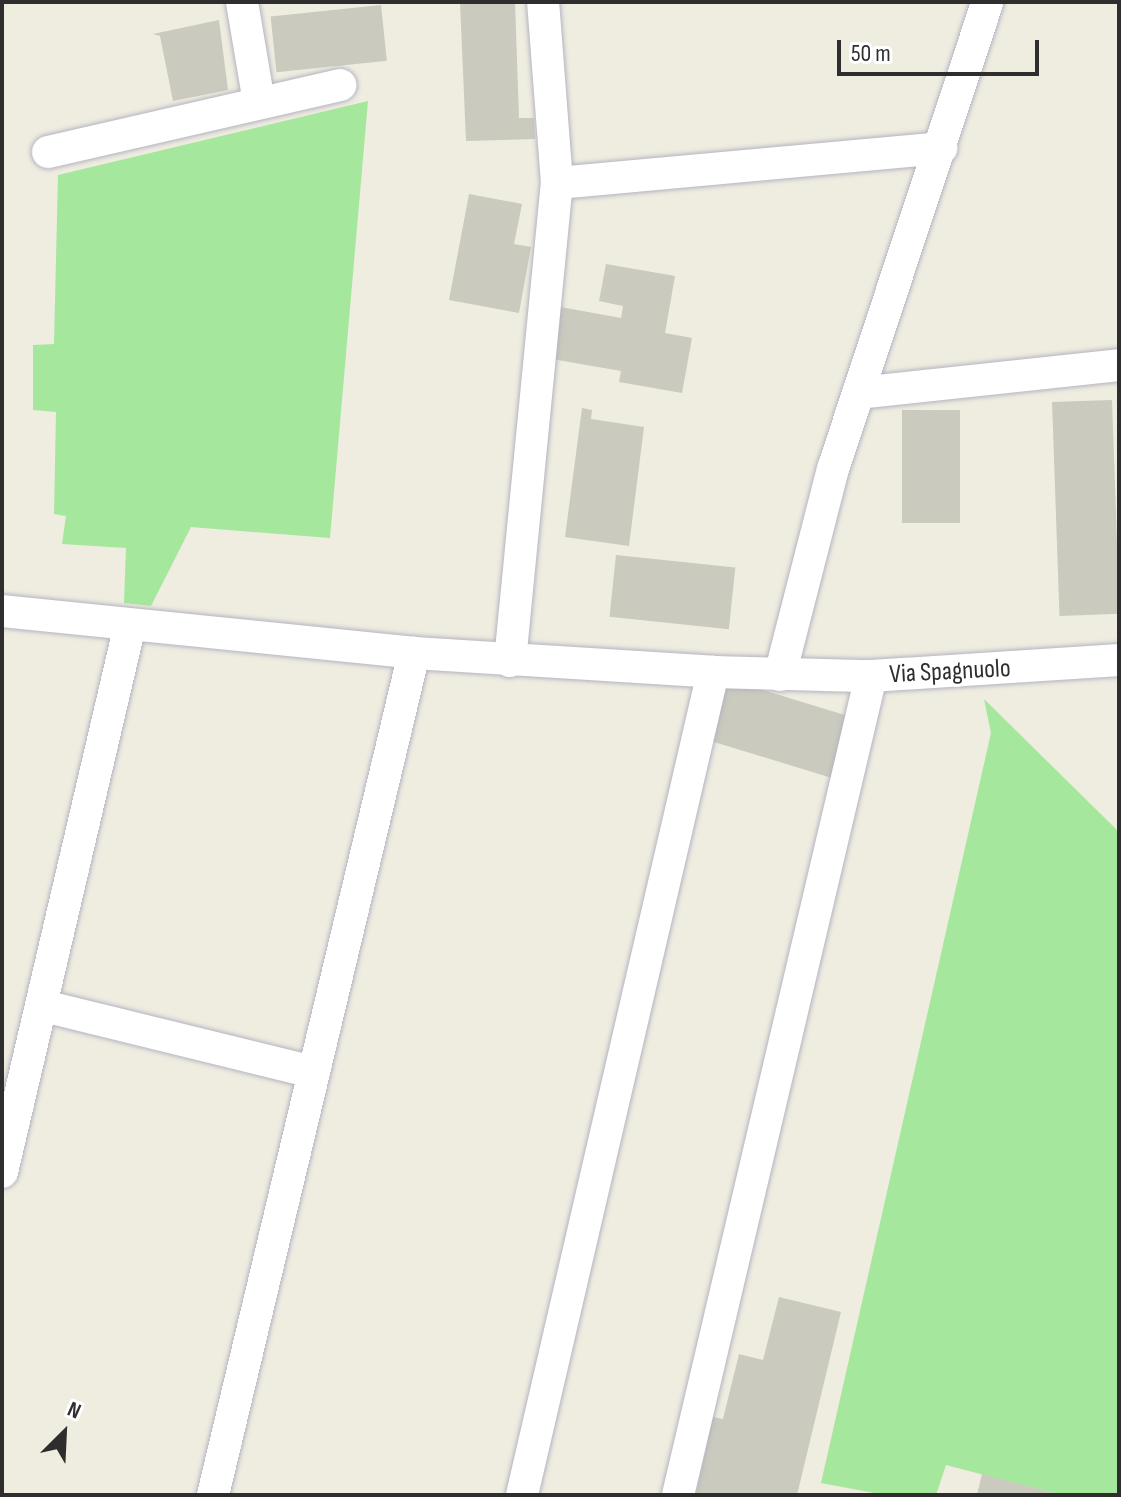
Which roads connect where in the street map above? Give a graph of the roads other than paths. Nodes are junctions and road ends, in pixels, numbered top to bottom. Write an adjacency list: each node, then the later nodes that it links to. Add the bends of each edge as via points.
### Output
1 (242, 2): 5 (street)
2 (543, 2): 8 (street)
3 (987, 2): 6 (street)
4 (340, 85): 5 (street)
5 (259, 103): 7 (street)
6 (941, 148): 8 (street); 10 (street)
7 (48, 152)
8 (557, 183): 15 (street)
9 (1119, 365): 10 (street)
10 (859, 393): 17 (street, via 833,469)
11 (2, 611): 12 (street, Via Spagnuolo)
12 (130, 625): 13 (street, Via Spagnuolo); 19 (street)
13 (414, 653): 15 (street, Via Spagnuolo); 20 (street)
14 (1119, 660): 18 (street, Via Spagnuolo)
15 (510, 661): 16 (street, Via Spagnuolo)
16 (713, 672): 17 (street, Via Spagnuolo); 23 (street)
17 (780, 675): 18 (street, Via Spagnuolo)
18 (871, 676): 24 (street)
19 (44, 1006): 20 (street); 21 (street)
20 (313, 1072): 22 (street)
21 (2, 1172)
22 (213, 1495)
23 (522, 1495)
24 (678, 1495)

